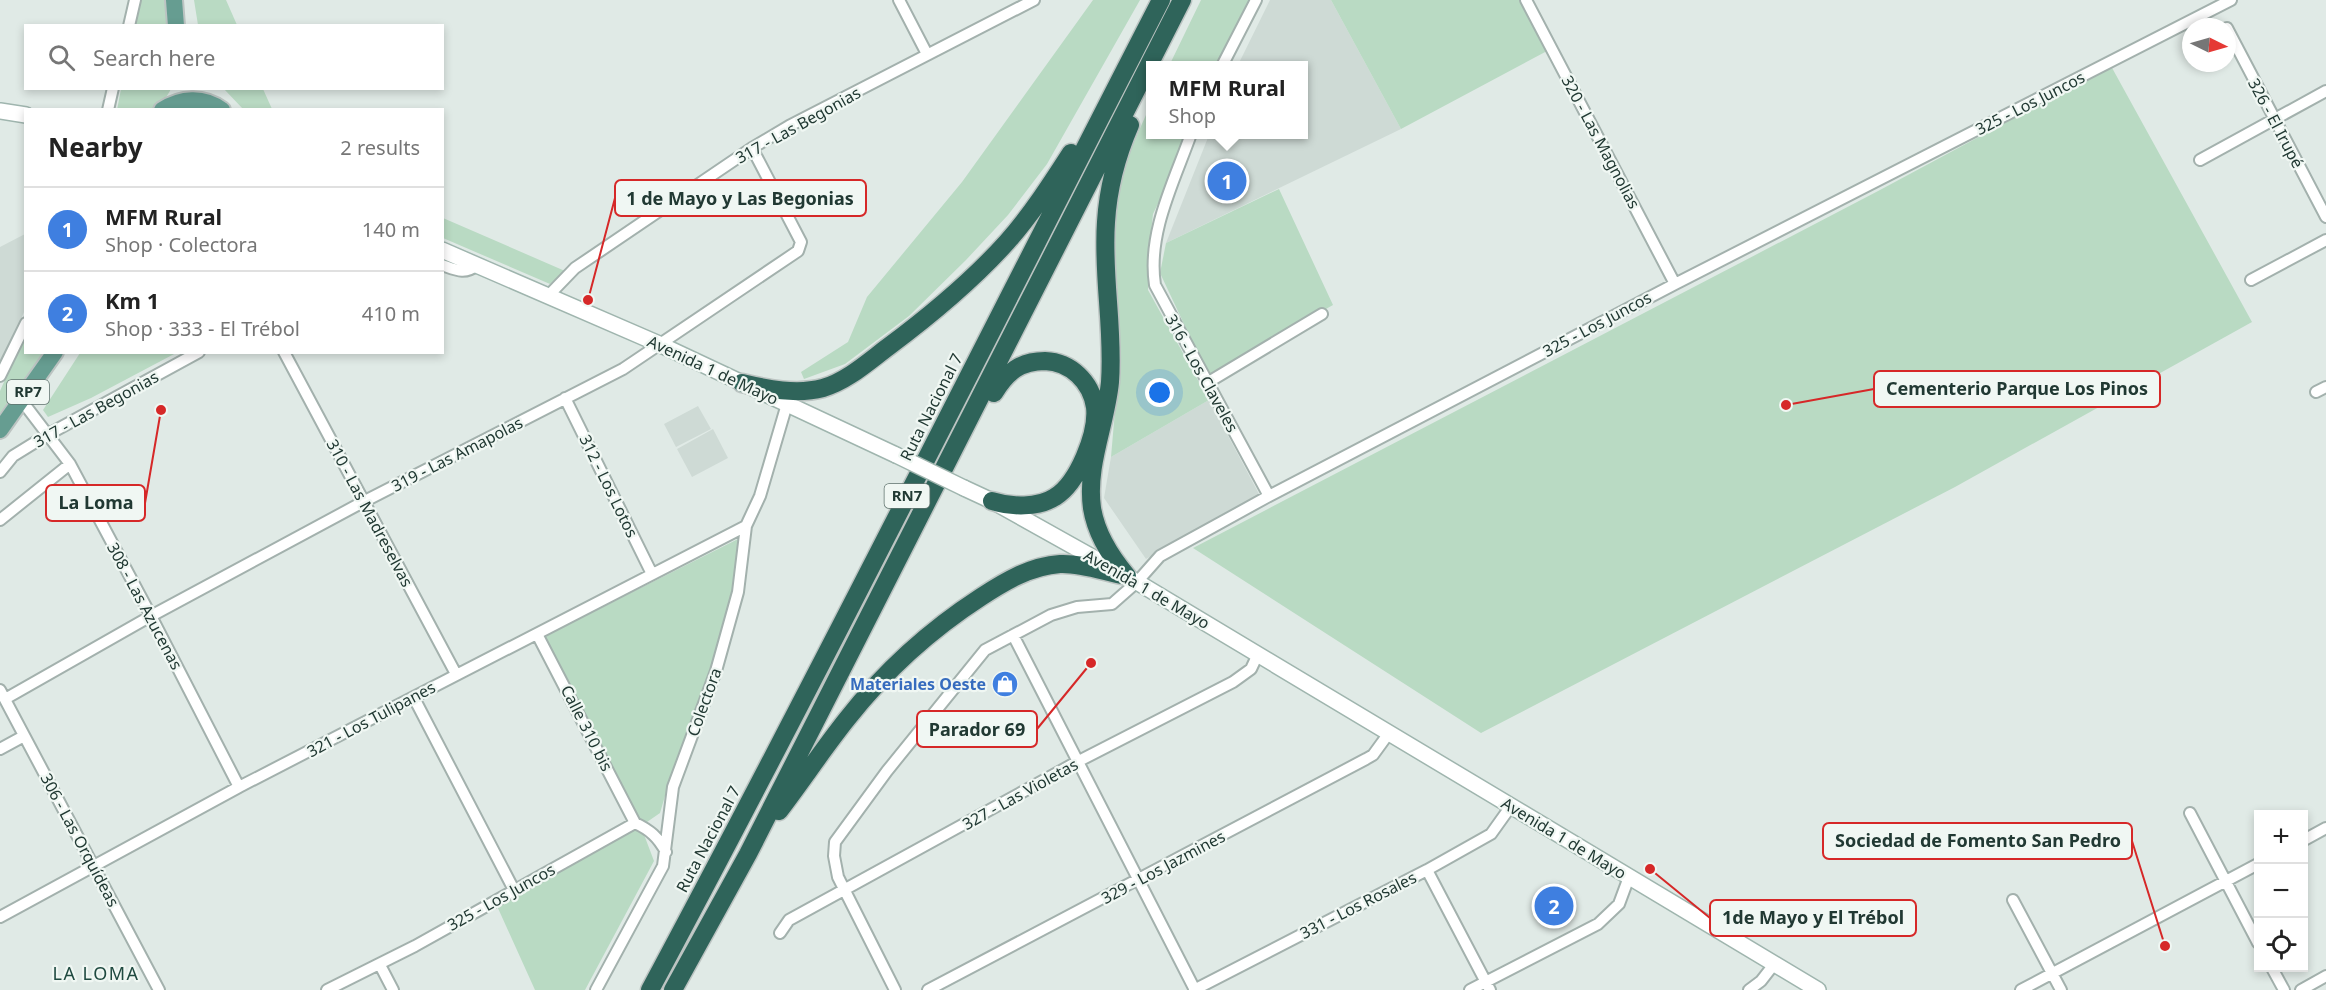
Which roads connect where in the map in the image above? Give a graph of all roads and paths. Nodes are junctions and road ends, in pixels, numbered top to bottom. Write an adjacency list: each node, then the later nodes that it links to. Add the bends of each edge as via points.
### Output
1 (135, 0): 12 (street)
2 (174, 0): 13 (main road)
3 (899, 0): 15 (street)
4 (1034, 0): 15 (street, 317 - Las Begonias)
5 (1161, 0): 19 (highway, Ruta Nacional 7 / RN7)
6 (1182, 0): 16 (highway, RN7)
7 (1256, 0): 17 (street)
8 (1526, 0): 38 (street, 320 - Las Magnolias)
9 (2231, 0): 10 (street, 325 - Los Juncos)
10 (2217, 8): 11 (street, 326 - El Irupé); 38 (street, 325 - Los Juncos)
11 (2222, 18)
12 (129, 24)
13 (176, 24)
14 (2236, 44): 28 (street, 326 - El Irupé)
15 (927, 54): 30 (street, 317 - Las Begonias)
16 (1153, 61)
17 (1225, 61)
18 (1146, 75): 52 (highway, RN7)
19 (1120, 79): 47 (highway, via 1009,240 923,320 846,377 822,388 804,391); 105 (highway, Ruta Nacional 7 / RN7)
20 (1146, 82): 63 (highway, via 1108,196 1105,252 1110,382 1090,486 1100,536)
21 (113, 90): 25 (street)
22 (2326, 91): 28 (street)
23 (210, 100): 24 (main road)
24 (169, 101)
25 (108, 108)
26 (0, 111): 27 (main road)
27 (24, 115)
28 (2274, 118): 31 (street); 32 (street, 326 - El Irupé)
29 (1190, 139): 48 (street, 316 - Los Claveles, via 1158,226 1153,272 1155,285)
30 (752, 148): 39 (street, 317 - Las Begonias, via 575,268); 42 (street, 319 - Las Amapolas, via 801,242 798,251)
31 (2200, 160)
32 (2326, 217)
33 (2326, 240): 37 (street)
34 (444, 251): 35 (main road, Avenida 1 de Mayo)
35 (477, 265): 36 (street, via 461,272); 39 (main road, Avenida 1 de Mayo)
36 (444, 266)
37 (2251, 280)
38 (1675, 284): 57 (street, 325 - Los Juncos)
39 (548, 296): 42 (main road, Avenida 1 de Mayo)
40 (1322, 314): 48 (street)
41 (24, 327): 46 (street)
42 (659, 344): 47 (main road, Avenida 1 de Mayo); 49 (street, 319 - Las Amapolas, via 623,369)
43 (54, 354): 50 (main road, RP7)
44 (194, 354): 54 (street, 317 - Las Begonias)
45 (285, 354): 59 (street, 310 - Las Madreselvas)
46 (0, 376)
47 (742, 383): 51 (main road, Avenida 1 de Mayo)
48 (1207, 383): 57 (street, 316 - Los Claveles)
49 (565, 398): 59 (street, 319 - Las Amapolas); 62 (street, 312 - Los Lotos)
50 (22, 401): 53 (main road, RP7); 54 (street, 308 - Las Azucenas)
51 (787, 404): 58 (main road, Avenida 1 de Mayo, bridge); 61 (street, Colectora, via 760,496)
52 (968, 424): 58 (highway, via 1008,374 1025,363 1049,361 1064,365 1081,376 1089,388 1095,408 1094,423 1081,465 1065,490 1044,503); 82 (highway, RN7)
53 (0, 430)
54 (47, 435): 55 (street, 308 - Las Azucenas); 56 (street, 317 - Las Begonias, via 13,456)
55 (70, 464): 60 (street); 64 (street, 308 - Las Azucenas)
56 (0, 472)
57 (1269, 496): 63 (street, 325 - Los Juncos, via 1160,556)
58 (992, 501): 63 (main road, Avenida 1 de Mayo)
59 (363, 502): 64 (street, 319 - Las Amapolas); 68 (street, 310 - Las Madreselvas)
60 (0, 520)
61 (746, 526): 62 (street, 321 - Los Tulipanes); 81 (street, Colectora, via 741,576 731,619 701,717 673,787)
62 (652, 574): 65 (street, 321 - Los Tulipanes)
63 (1132, 579): 66 (street, 325 - Los Juncos, via 1112,604 1077,607 1051,615); 67 (main road, Avenida 1 de Mayo); 82 (highway, via 1075,565 1044,567 1009,580 968,605 915,647 869,693)
64 (152, 616): 69 (street, 319 - Las Amapolas); 75 (street, 308 - Las Azucenas)
65 (537, 634): 68 (street, 321 - Los Tulipanes); 78 (street, Calle 310 bis)
66 (1013, 635): 74 (street); 90 (street, 325 - Los Juncos, via 976,659 835,842 838,877)
67 (1258, 654): 71 (main road, Avenida 1 de Mayo); 74 (street, 327 - Las Violetas, via 1251,669 1239,678)
68 (456, 674): 70 (street, 321 - Los Tulipanes)
69 (2, 694): 72 (street, 306 - Las Orquídeas)
70 (414, 698): 75 (street, 321 - Los Tulipanes); 89 (street)
71 (1389, 733): 76 (main road, Avenida 1 de Mayo); 87 (street, 329 - Los Jazmines, via 1366,759)
72 (24, 736): 73 (street); 83 (street, 306 - Las Orquídeas)
73 (0, 749)
74 (1077, 762): 87 (street); 90 (street, 327 - Las Violetas)
75 (239, 787): 83 (street, 321 - Los Tulipanes)
76 (1511, 806): 85 (street, 331 - Los Rosales, via 1491,834); 86 (main road, Avenida 1 de Mayo)
77 (2190, 813): 88 (street)
78 (635, 823): 81 (street, via 651,831); 89 (street, 325 - Los Juncos)
79 (2326, 828): 80 (street)
80 (2308, 838)
81 (666, 852): 104 (street, Colectora, via 658,876)
82 (748, 854): 106 (highway, RN7)
83 (94, 867): 92 (street, 321 - Los Tulipanes); 101 (street, 306 - Las Orquídeas)
84 (2254, 867): 88 (street)
85 (1427, 870): 100 (street); 109 (street, 331 - Los Rosales)
86 (1629, 877): 95 (main road, Avenida 1 de Mayo); 100 (street, via 1619,904 1598,924)
87 (1137, 881): 108 (street, 329 - Los Jazmines); 109 (street)
88 (2226, 882): 94 (street); 98 (street)
89 (514, 890): 96 (street, 325 - Los Juncos)
90 (845, 891): 93 (street, 327 - Las Violetas, via 789,920); 107 (street)
91 (2013, 900): 98 (street)
92 (0, 917)
93 (780, 933)
94 (2254, 934)
95 (1774, 963): 111 (street); 112 (main road, Avenida 1 de Mayo)
96 (380, 964): 102 (street, 325 - Los Juncos); 103 (street)
97 (2274, 972): 115 (street)
98 (2052, 974): 113 (street); 114 (street)
99 (2326, 976): 116 (street)
100 (1488, 986): 110 (street)
101 (159, 990)
102 (327, 990)
103 (393, 990)
104 (596, 990)
105 (650, 990)
106 (672, 990)
107 (895, 990)
108 (928, 990)
109 (1195, 990)
110 (1470, 990)
111 (1749, 990)
112 (1818, 990)
113 (2021, 990)
114 (2061, 990)
115 (2284, 990)
116 (2301, 990)

